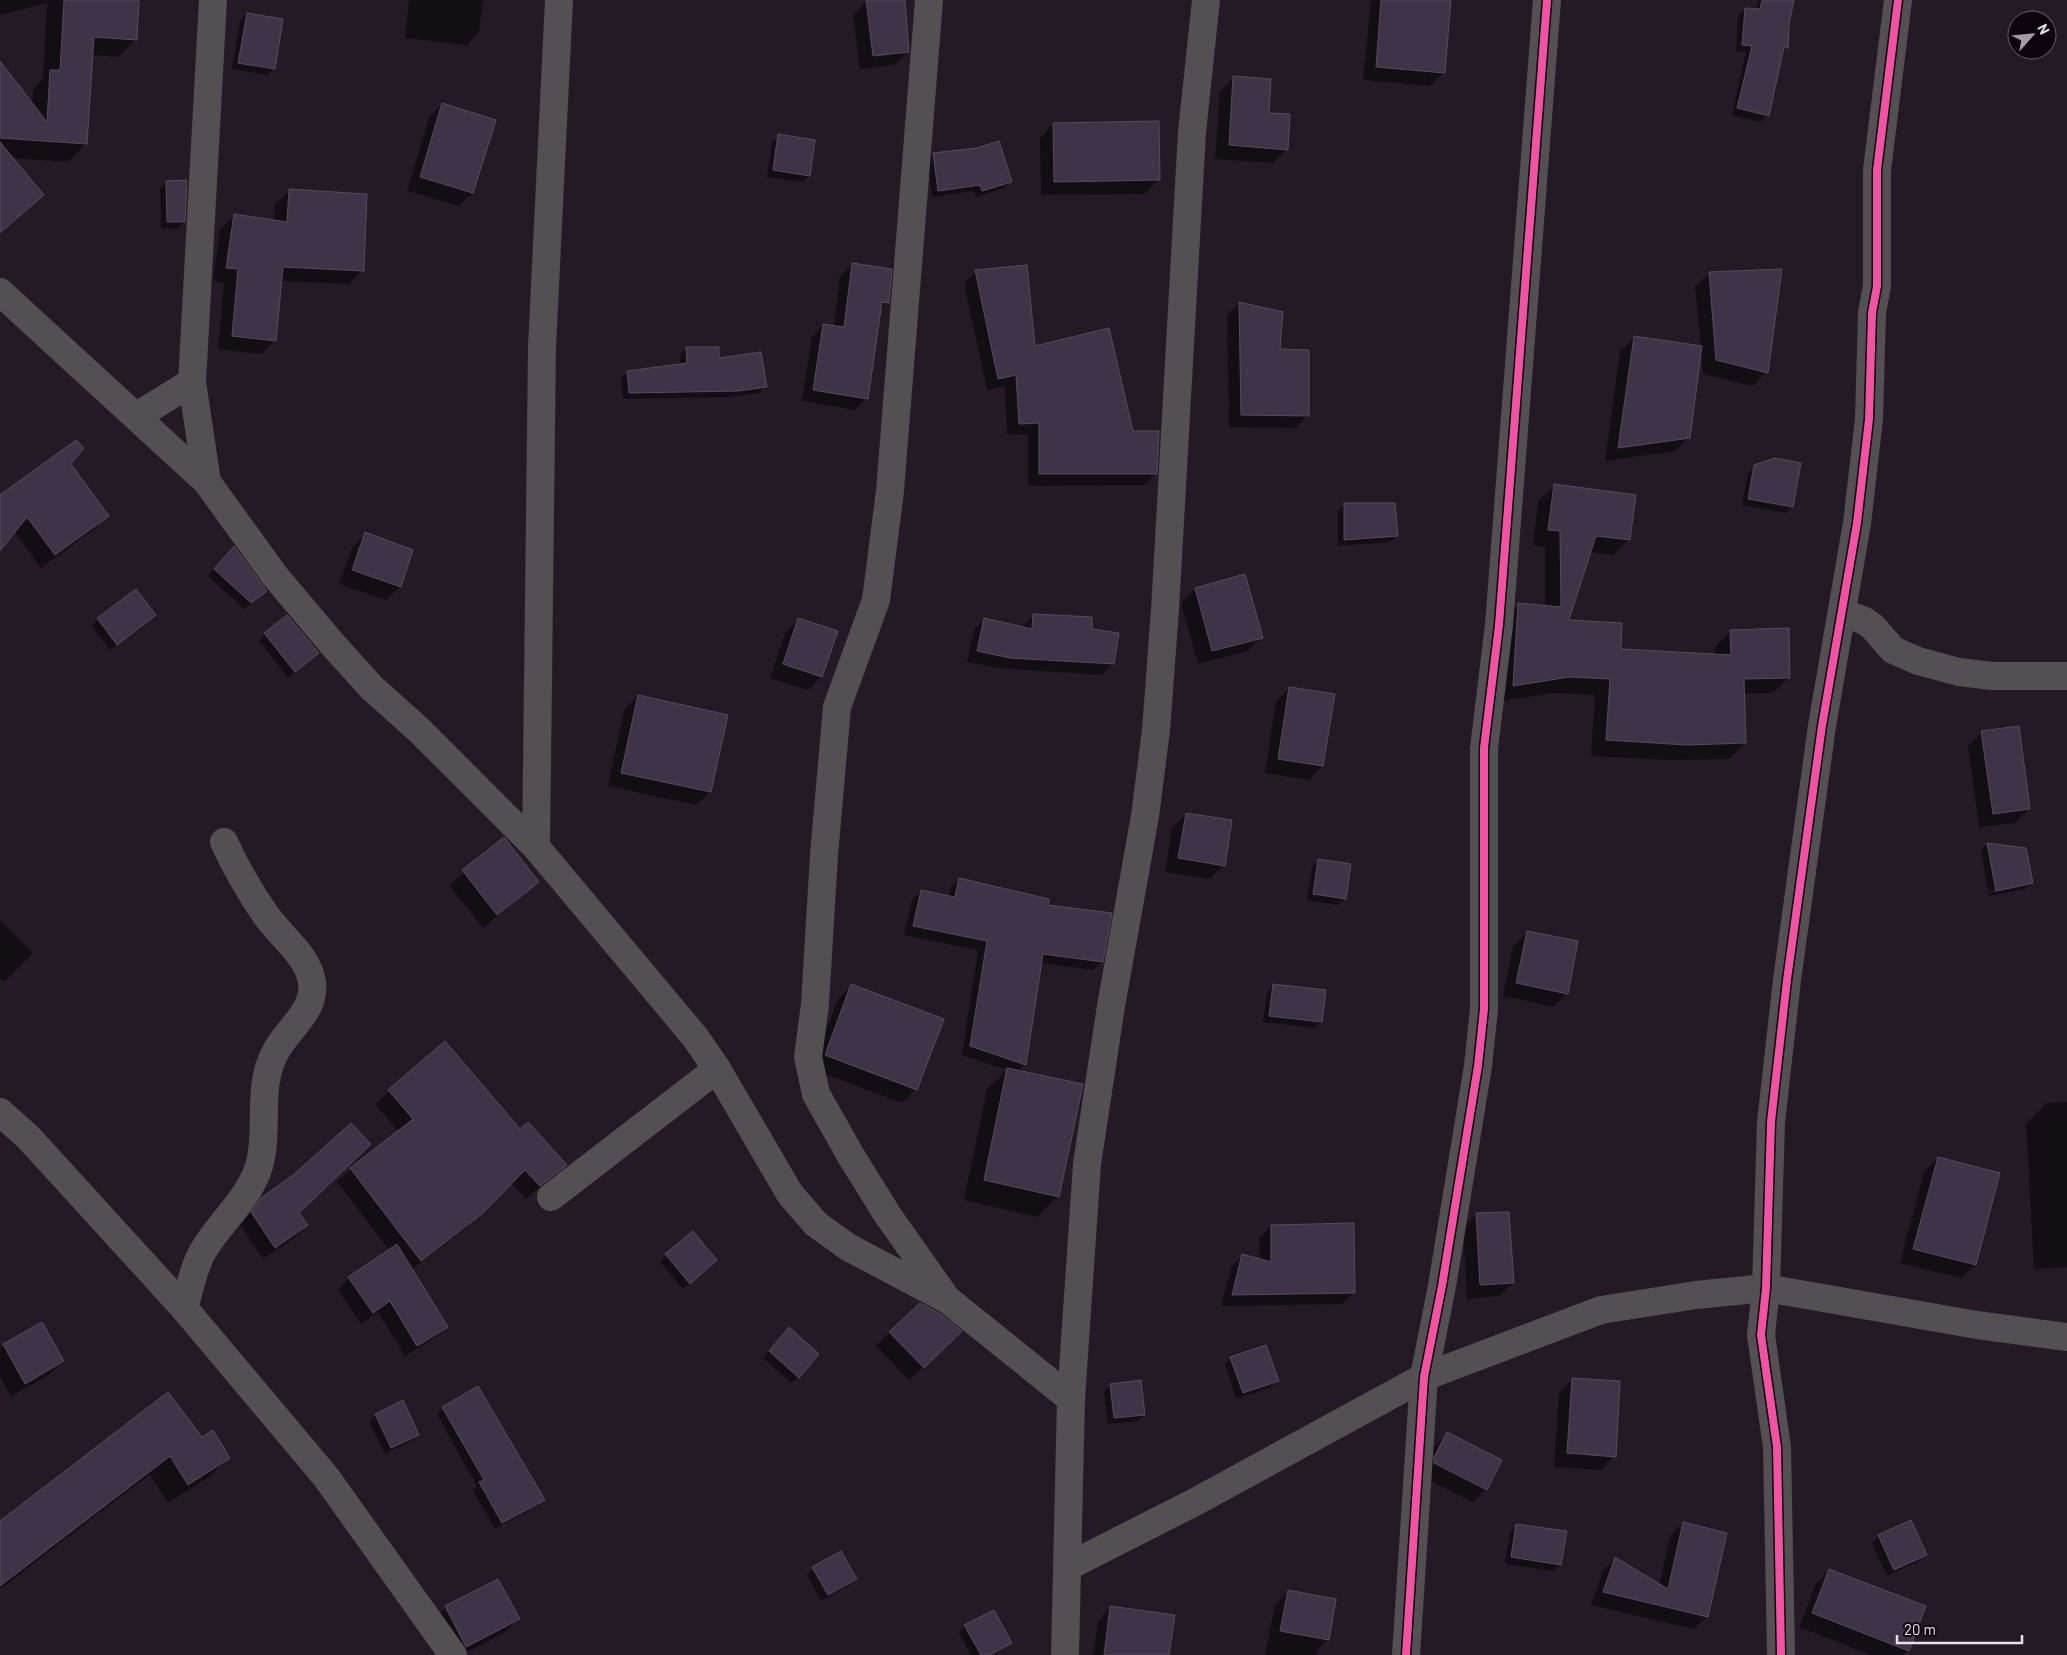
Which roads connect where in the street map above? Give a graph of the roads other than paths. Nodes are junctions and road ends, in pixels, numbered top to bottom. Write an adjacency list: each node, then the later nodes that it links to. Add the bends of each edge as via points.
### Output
1 (213, 0): 8 (street)
2 (560, 0): 14 (street, via 542,347)
3 (929, 0): 19 (street, via 890,491 876,600 836,707 815,1004 808,1057 816,1094 851,1156 887,1214)
4 (1206, 0): 23 (street, via 1192,132 1156,730 1145,816 1110,1006 1087,1164)
5 (1547, 0): 22 (street, via 1499,625 1484,748 1484,1009 1478,1066)
6 (1898, 0): 11 (street, via 1877,170 1877,286 1872,312 1869,419 1857,523)
7 (0, 292): 9 (street)
8 (192, 382): 9 (street); 10 (street)
9 (137, 416): 10 (street)
10 (207, 482): 14 (street, via 275,576 366,681)
11 (1842, 612): 12 (street, via 1865,621 1892,650 1918,661 1959,672 1992,676); 18 (street, via 1819,745 1772,1113)
12 (2067, 676)
13 (224, 842): 20 (street, via 242,880 307,968 312,994 302,1015 276,1051 268,1076 262,1099 261,1159 252,1182 203,1251)
14 (536, 847): 15 (street, via 695,1037)
15 (717, 1069): 17 (street); 19 (street, via 790,1194 816,1224 848,1247)
16 (0, 1112): 20 (street, via 28,1137)
17 (551, 1197)
18 (1766, 1288): 21 (street, via 1977,1325); 22 (street, via 1601,1310); 28 (street, via 1761,1336 1777,1448)
19 (948, 1300): 23 (street)
20 (184, 1308): 25 (street, via 326,1478)
21 (2067, 1337)
22 (1424, 1377): 24 (street, via 1195,1502); 27 (street)
23 (1071, 1399): 24 (street)
24 (1067, 1567): 26 (street)
25 (452, 1655)
26 (1065, 1655)
27 (1406, 1655)
28 (1781, 1655)

